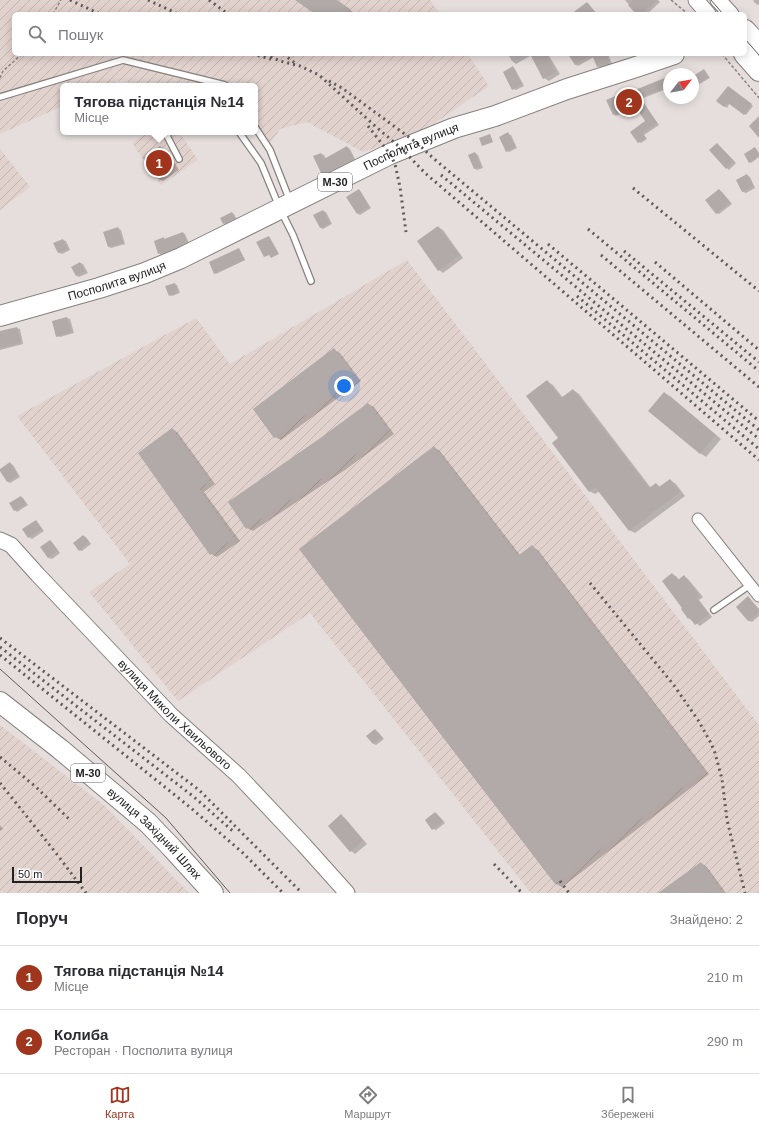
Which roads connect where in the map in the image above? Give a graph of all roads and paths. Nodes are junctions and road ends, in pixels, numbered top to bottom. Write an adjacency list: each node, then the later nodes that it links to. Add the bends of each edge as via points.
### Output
1 (61, 0): 5 (path)
2 (671, 0): 6 (path)
3 (696, 0): 7 (street)
4 (718, 0): 8 (street)
5 (54, 12)
6 (686, 12)
7 (706, 12)
8 (729, 12)
9 (747, 36): 13 (highway)
10 (20, 56): 14 (path, via 3,71)
11 (668, 56): 22 (highway, Посполита вулиця / М-30, via 454,128 390,154)
12 (724, 56): 17 (path)
13 (754, 56)
14 (0, 78)
15 (217, 83): 16 (lane, via 123,60)
16 (0, 97)
17 (759, 98)
18 (258, 132): 22 (lane, via 270,150)
19 (167, 135): 21 (lane)
20 (241, 135): 22 (lane, via 261,163)
21 (179, 159)
22 (286, 207): 23 (lane, via 292,235); 24 (highway, Посполита вулиця / М-30, via 145,274)
23 (311, 281)
24 (0, 316)
25 (698, 519): 27 (street)
26 (0, 540): 32 (street, вулиця Миколи Хвильового, via 12,545 171,715 239,776)
27 (750, 585): 28 (street); 29 (lane)
28 (759, 596)
29 (714, 610)
30 (0, 702): 31 (highway, вулиця Західний Шлях / М-30, via 148,823)
31 (203, 886)
32 (347, 893)

